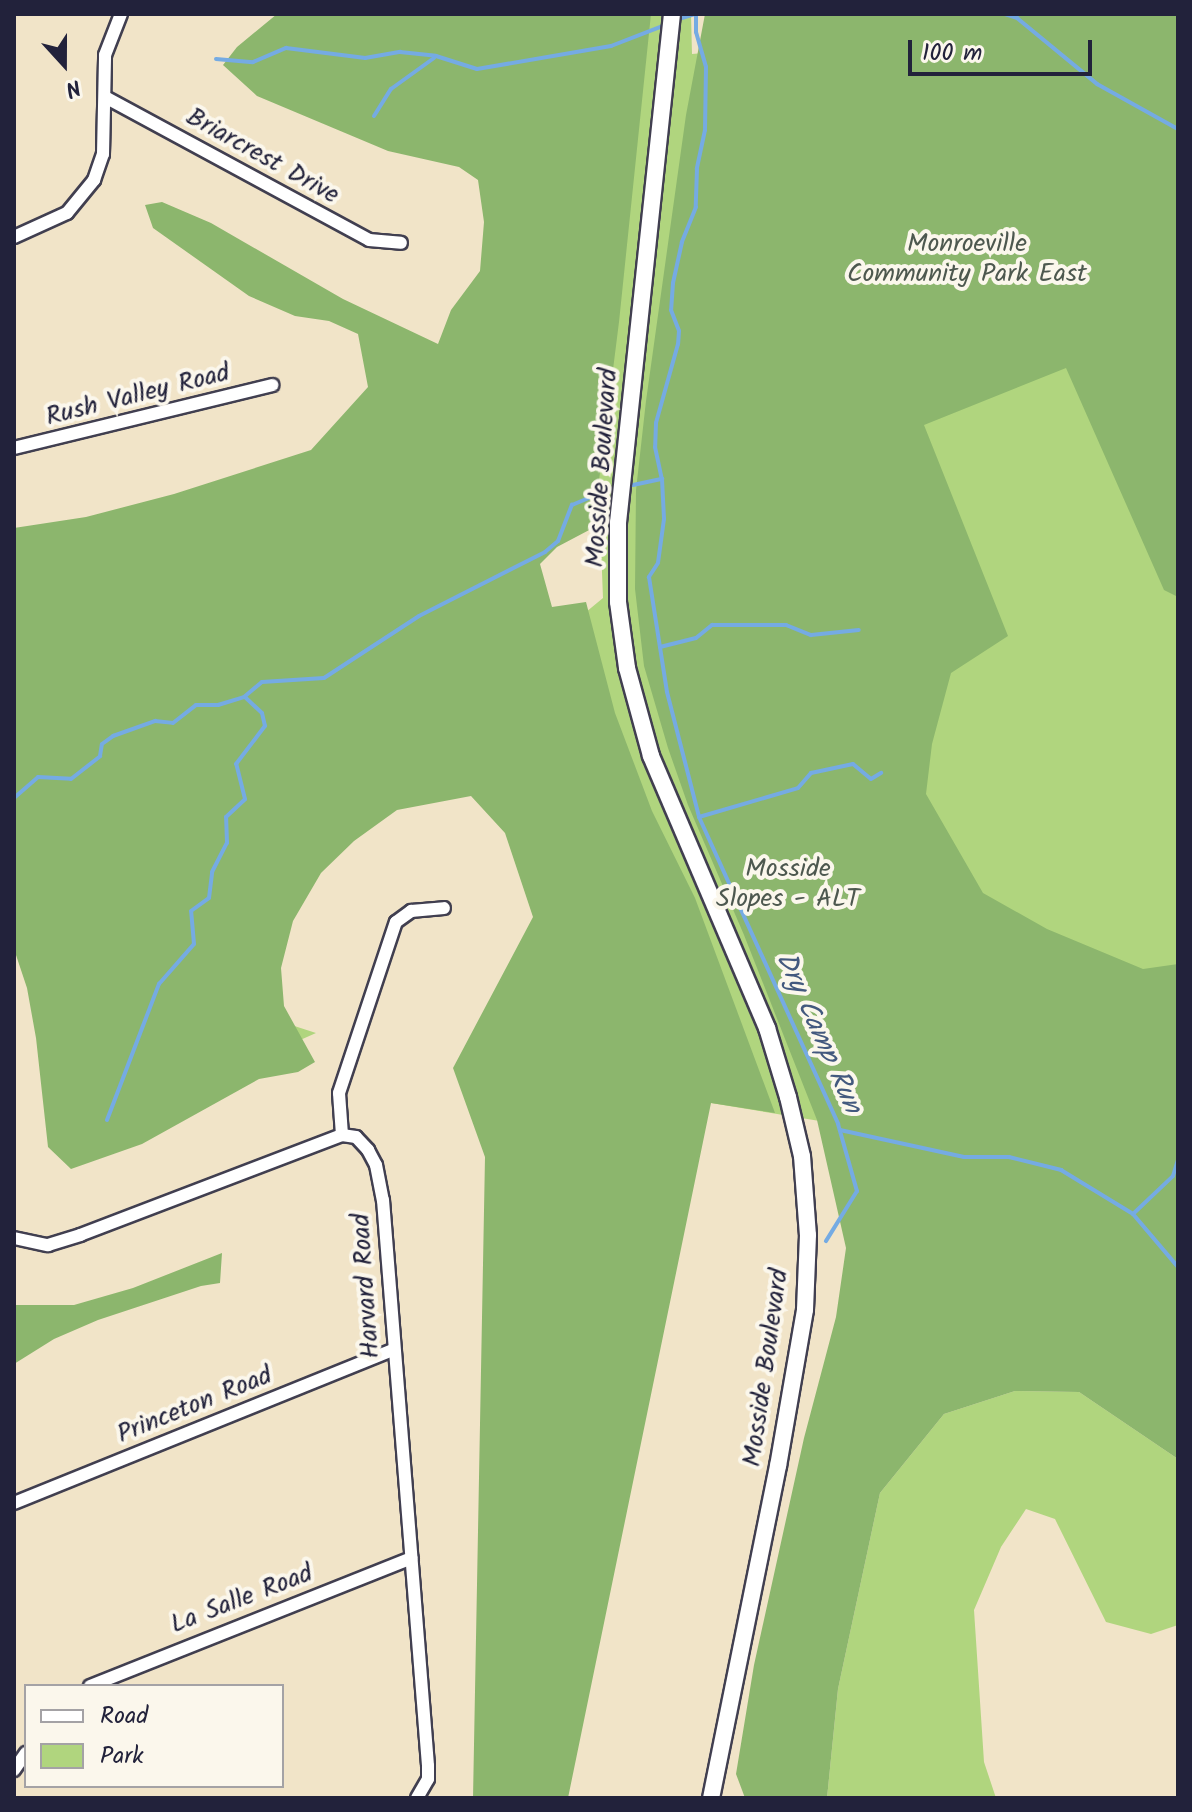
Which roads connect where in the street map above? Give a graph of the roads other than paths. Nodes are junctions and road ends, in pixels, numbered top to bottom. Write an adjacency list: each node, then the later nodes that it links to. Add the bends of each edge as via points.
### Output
1 (121, 14): 3 (street, via 107,44)
2 (672, 14): 16 (main road, Mosside Boulevard, via 618,523 618,602 627,668 651,756 767,1028 788,1097 802,1156 808,1235 805,1310)
3 (105, 97): 4 (street, via 103,154 94,180 67,213); 5 (street, Briarcrest Drive, via 369,240)
4 (14, 237)
5 (401, 243)
6 (272, 385): 7 (street, Rush Valley Road)
7 (14, 448)
8 (444, 908): 9 (street, via 411,911 401,916 391,933 339,1093)
9 (342, 1135): 10 (street, via 48,1245); 11 (street, Harvard Road, via 356,1137 376,1165)
10 (14, 1238)
11 (393, 1350): 12 (street, Princeton Road); 13 (street, Harvard Road)
12 (14, 1503)
13 (411, 1558): 14 (street, La Salle Road); 15 (street, Harvard Road, via 428,1766 428,1779)
14 (95, 1684)
15 (417, 1798)
16 (711, 1798)

